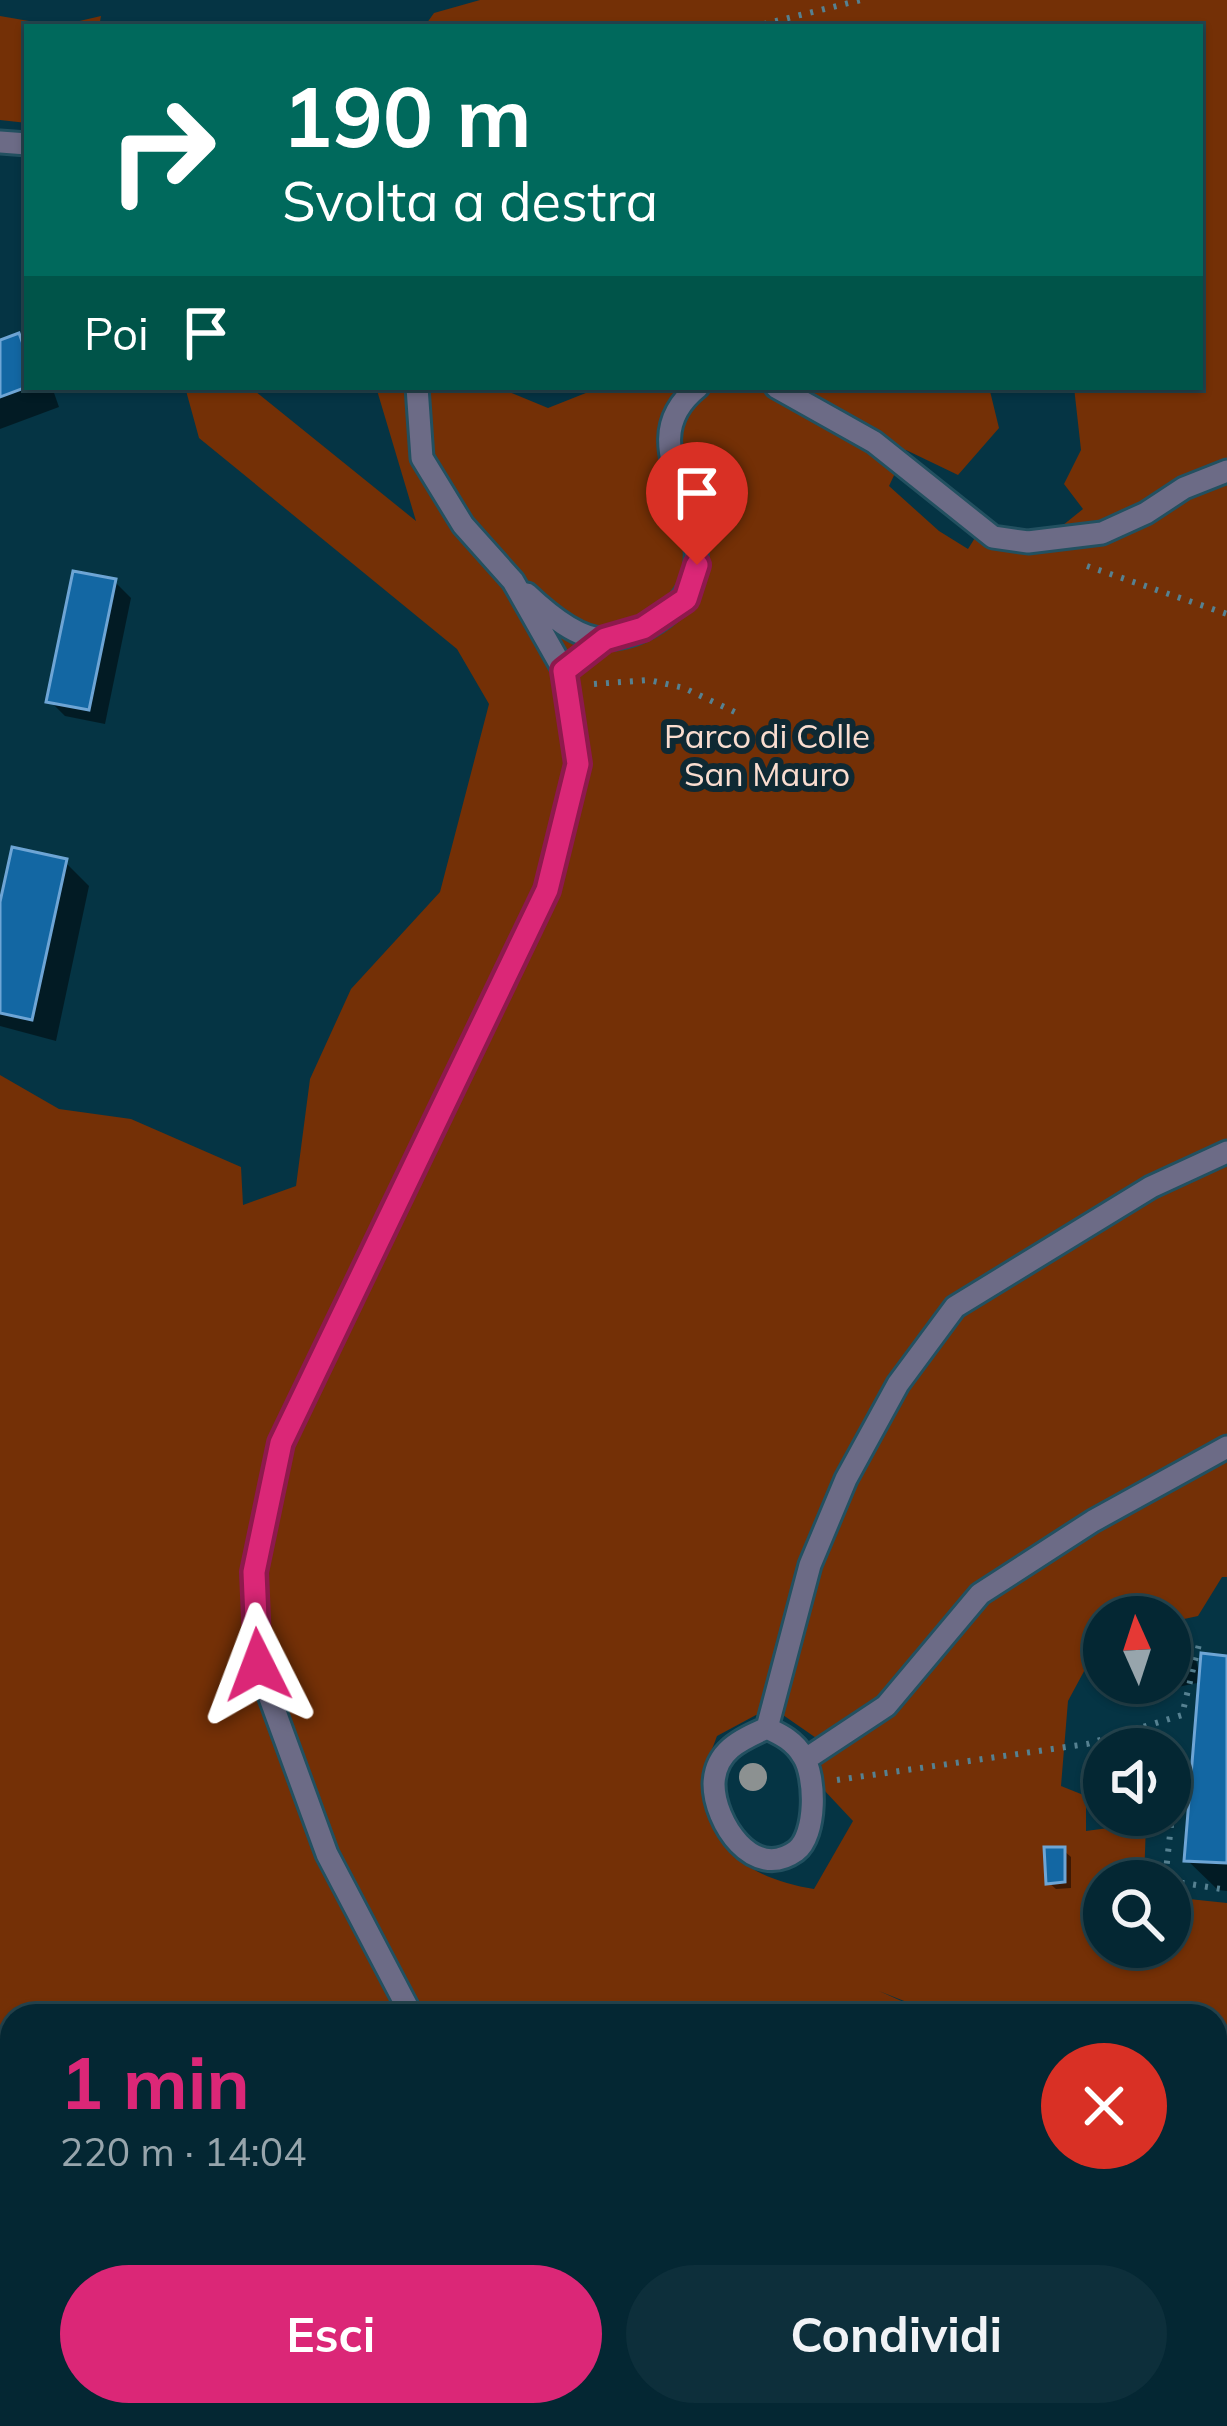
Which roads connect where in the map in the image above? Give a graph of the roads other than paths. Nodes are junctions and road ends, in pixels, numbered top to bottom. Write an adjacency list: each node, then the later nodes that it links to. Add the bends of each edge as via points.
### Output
1 (417, 390): 5 (lane, via 422,458 463,525)
2 (695, 390): 6 (lane, via 674,415 668,456 691,517 697,565 686,599 643,628)
3 (781, 390): 4 (lane, via 874,442 993,537 1028,542 1102,533)
4 (1227, 471)
5 (513, 581): 6 (lane, via 544,610); 7 (lane)
6 (605, 639): 7 (lane)
7 (565, 678): 12 (lane, via 578,764 547,890 281,1443 254,1572 258,1665 327,1854)
8 (1227, 1151): 10 (lane, via 1151,1187 955,1307 898,1384 846,1479 810,1565)
9 (1227, 1447): 11 (lane, via 980,1594 886,1706)
10 (767, 1728): 11 (lane); 11 (lane, via 722,1756 714,1782 720,1820 741,1847 769,1859 795,1852 810,1834)
11 (806, 1759)
12 (406, 2004)

